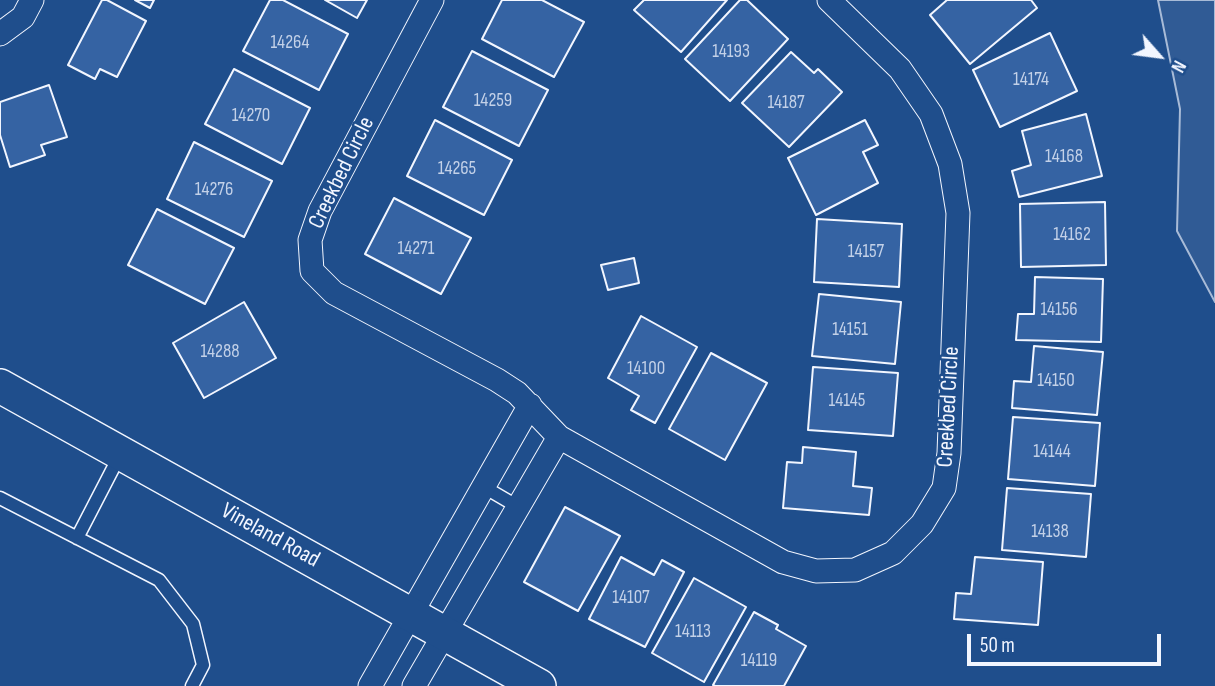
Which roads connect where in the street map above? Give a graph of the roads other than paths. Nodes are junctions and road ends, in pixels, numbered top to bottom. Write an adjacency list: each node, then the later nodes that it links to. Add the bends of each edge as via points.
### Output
1 (32, 0): 4 (street, via 23,17)
2 (432, 0): 6 (street, Creekbed Circle, via 320,211 310,240 312,271 334,293 497,380)
3 (829, 0): 7 (street, Creekbed Circle, via 900,69 932,114 950,164 958,213 949,453 944,488 922,524 893,553 855,570 816,570 783,562)
4 (0, 34)
5 (0, 386): 8 (main road, Vineland Road)
6 (530, 405): 7 (street, Creekbed Circle); 9 (street)
7 (559, 437): 11 (street)
8 (121, 453): 12 (lane); 13 (main road, Vineland Road)
9 (484, 487): 11 (lane); 13 (street)
10 (0, 498): 12 (lane)
11 (520, 508): 14 (street)
12 (77, 538): 15 (lane, via 159,580 193,624 203,665)
13 (412, 614): 14 (main road, Vineland Road); 16 (street)
14 (446, 634): 17 (street); 18 (main road, Vineland Road)
15 (192, 686)
16 (370, 686)
17 (414, 686)
18 (539, 686)

